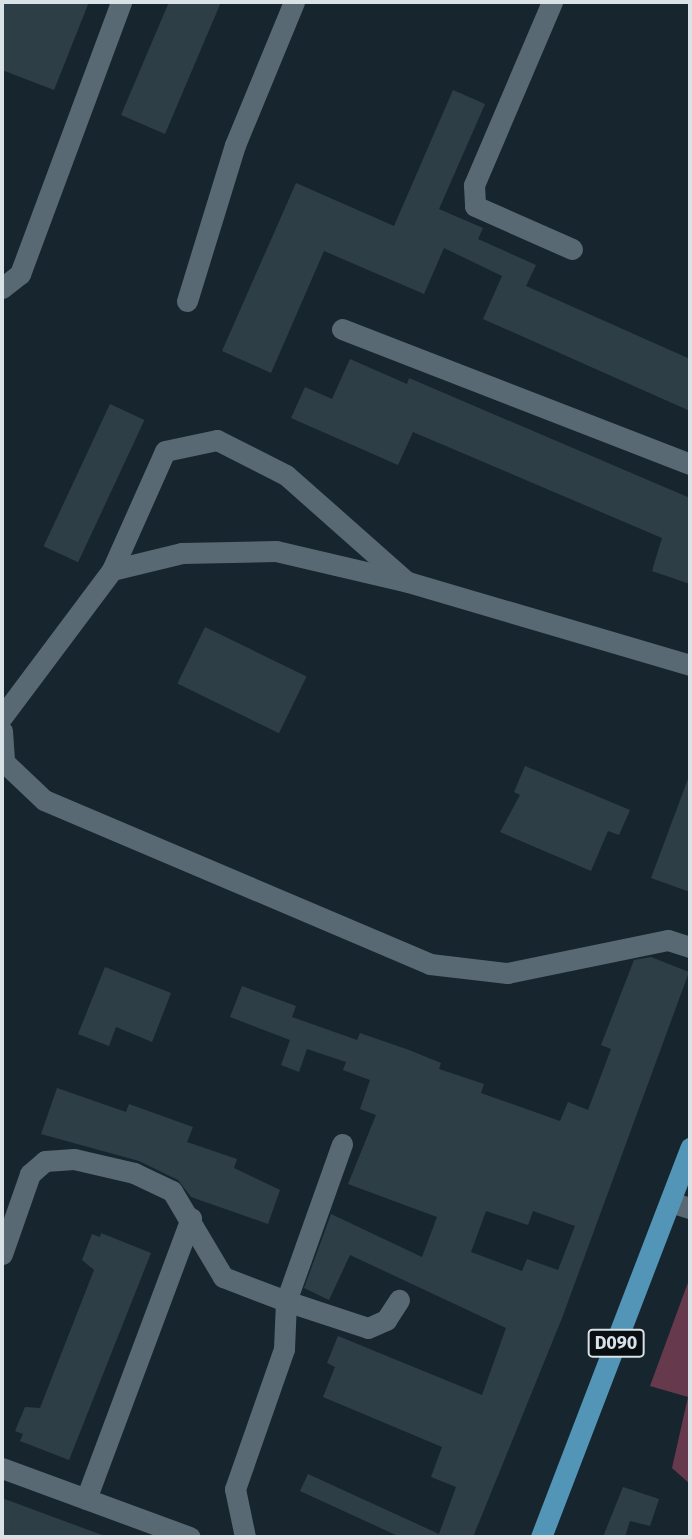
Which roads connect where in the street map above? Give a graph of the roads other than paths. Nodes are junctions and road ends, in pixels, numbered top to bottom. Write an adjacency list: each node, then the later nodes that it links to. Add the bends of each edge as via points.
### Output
1 (121, 2): 5 (lane, via 20,274)
2 (294, 2): 6 (lane, via 235,145)
3 (552, 2): 4 (lane, via 474,185 475,206)
4 (572, 249)
5 (2, 288)
6 (187, 301)
7 (342, 329): 8 (lane)
8 (690, 464)
9 (111, 570): 10 (lane, via 182,553 276,551); 10 (lane, via 165,451 217,440 286,475); 12 (lane)
10 (408, 582): 11 (lane)
11 (690, 665)
12 (2, 717)
13 (2, 731): 14 (lane, via 4,762 44,800 430,964 507,973 668,940)
14 (690, 947)
15 (342, 1144): 21 (lane)
16 (690, 1148): 17 (main road, D090)
17 (680, 1205): 26 (main road, D090)
18 (191, 1218): 19 (lane, via 172,1191 158,1182 102,1164 56,1159 38,1165 30,1174); 21 (lane, via 223,1277); 23 (lane)
19 (2, 1254)
20 (399, 1300): 21 (lane, via 386,1320 368,1328)
21 (286, 1301): 25 (lane, via 284,1349 235,1489)
22 (2, 1468): 23 (lane)
23 (86, 1499): 24 (lane)
24 (190, 1537)
25 (245, 1537)
26 (541, 1537)

